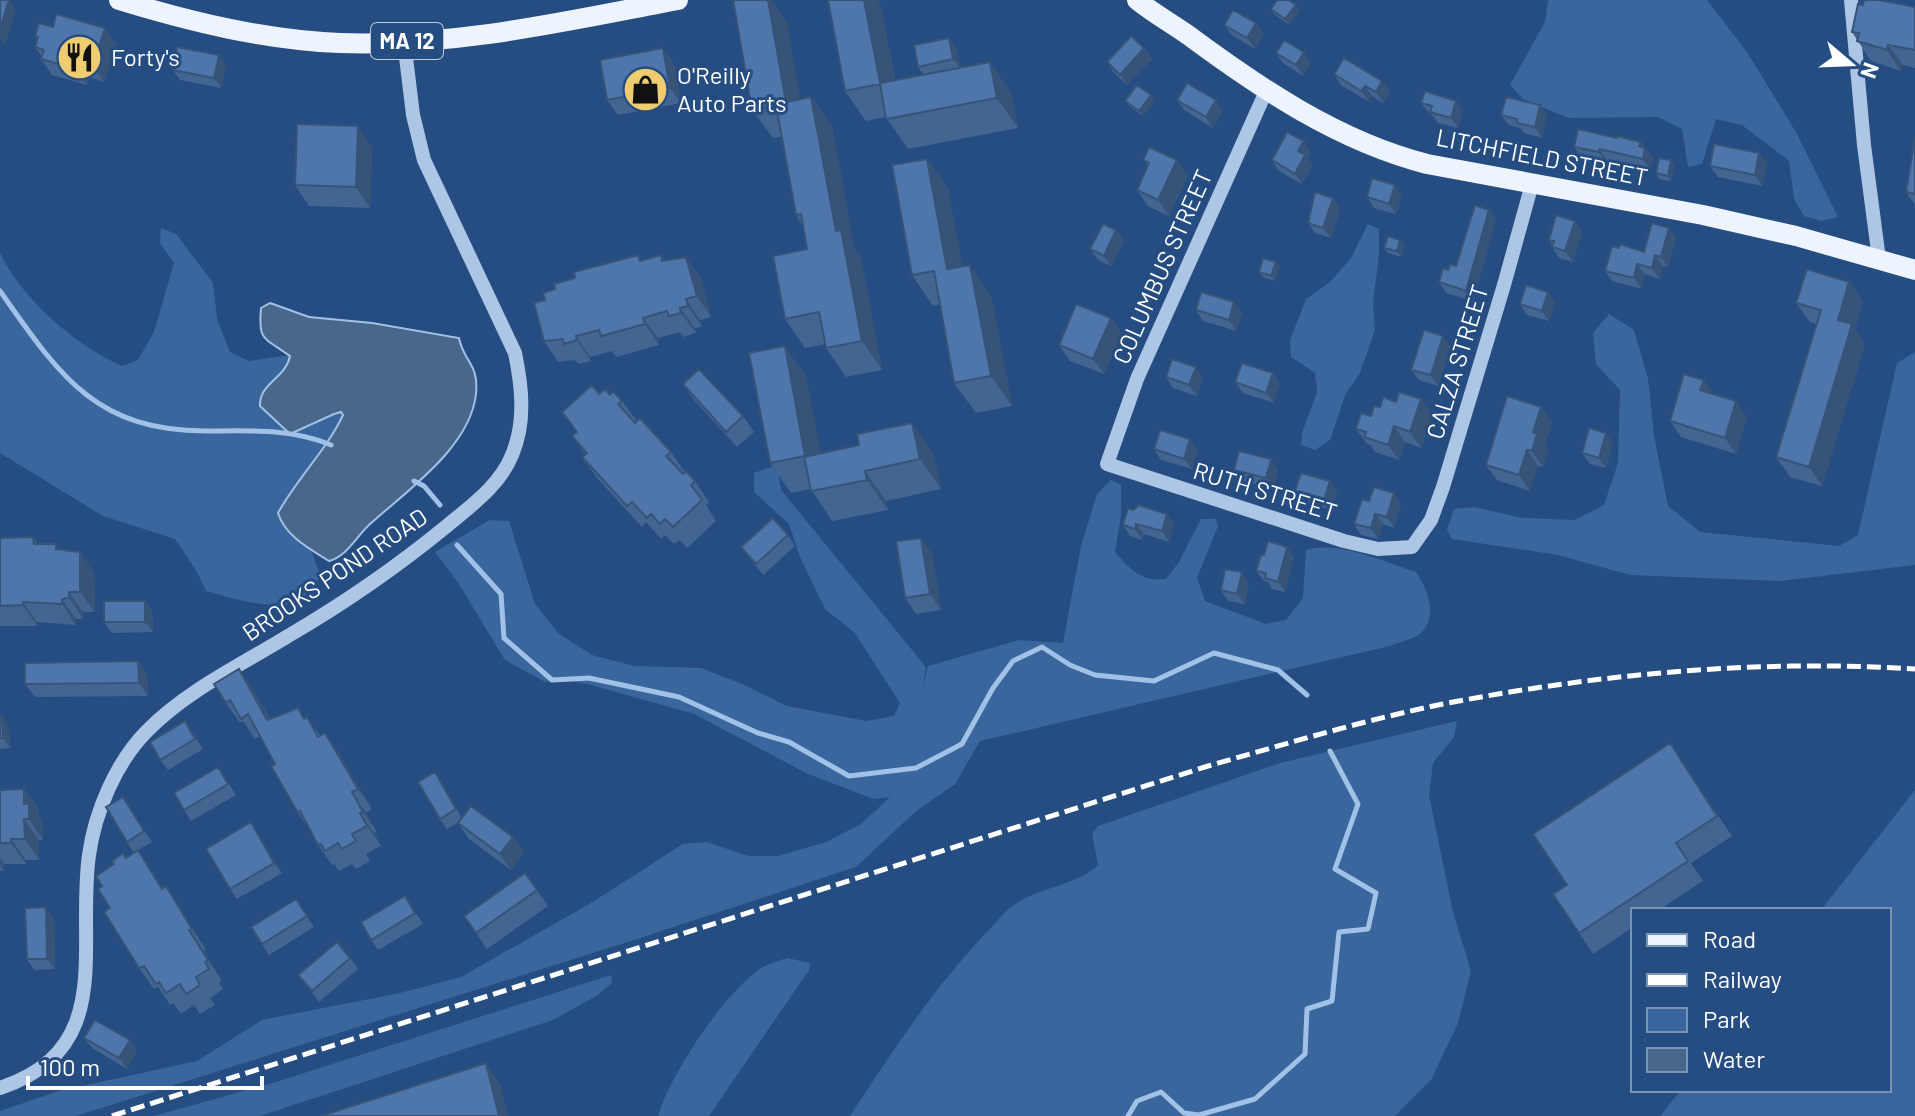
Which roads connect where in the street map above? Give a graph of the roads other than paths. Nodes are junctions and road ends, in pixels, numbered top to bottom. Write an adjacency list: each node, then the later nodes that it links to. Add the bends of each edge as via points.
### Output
1 (119, 0): 7 (main road, MA 12, via 267,36 337,43)
2 (678, 0): 7 (main road, MA 12, via 546,25)
3 (1137, 0): 6 (main road, LITCHFIELD STREET)
4 (1163, 0): 6 (main road, LITCHFIELD STREET)
5 (1851, 0): 10 (street)
6 (1186, 34): 8 (main road, LITCHFIELD STREET)
7 (404, 41): 14 (street, BROOKS POND ROAD, via 424,160 515,353 522,405 512,456 488,490 432,538 317,619 174,707 146,731 97,819 88,856 82,1004 71,1036 42,1070)
8 (1267, 89): 9 (main road, LITCHFIELD STREET, via 1329,127 1394,155); 12 (street, COLUMBUS STREET, via 1137,379)
9 (1532, 184): 10 (main road, LITCHFIELD STREET, via 1703,215); 13 (street, CALZA STREET, via 1443,487 1431,520)
10 (1879, 259): 11 (main road, LITCHFIELD STREET)
11 (1915, 270)
12 (1107, 464): 13 (street, RUTH STREET, via 1344,541 1378,549)
13 (1412, 547)
14 (0, 1088)

